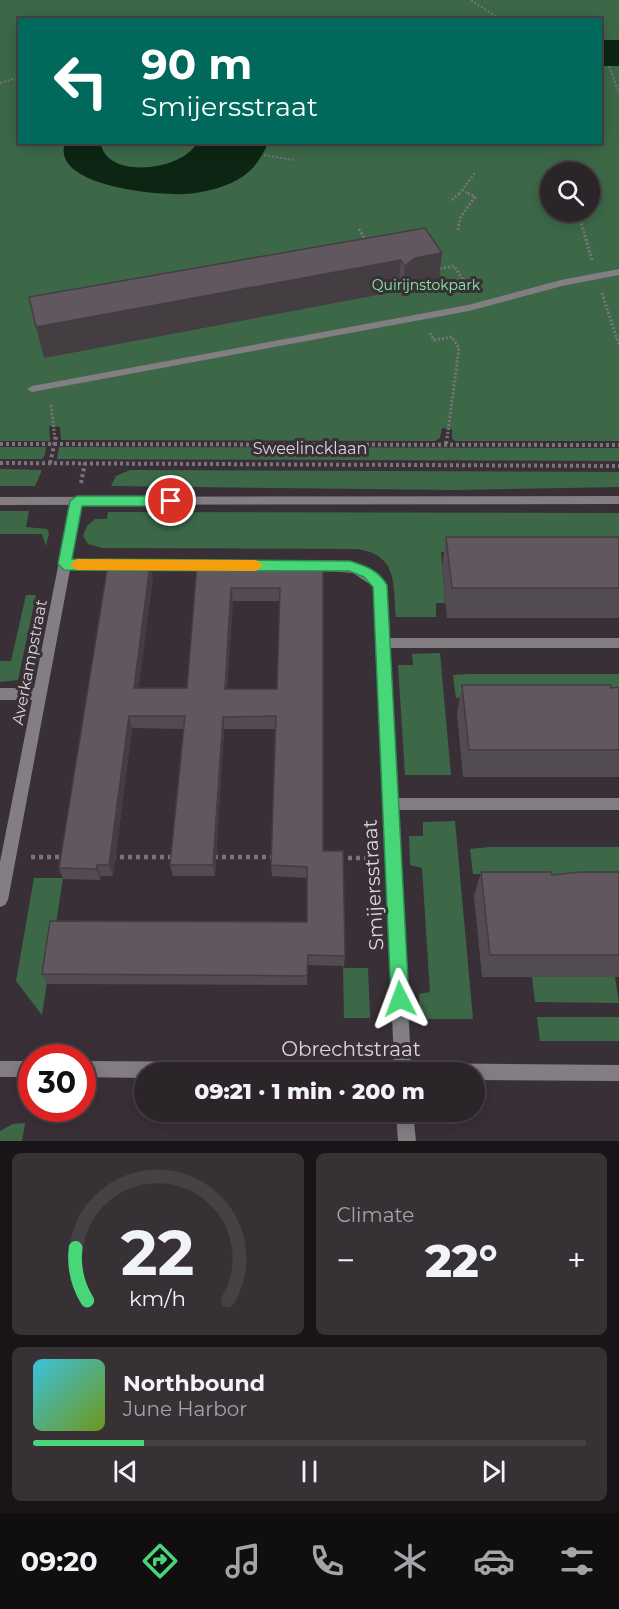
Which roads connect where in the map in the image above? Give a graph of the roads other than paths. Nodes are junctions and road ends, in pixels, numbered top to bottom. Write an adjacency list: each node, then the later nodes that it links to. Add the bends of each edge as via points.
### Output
1 (619, 272): 2 (street, via 561,282 479,306)
2 (32, 389)
3 (619, 500): 5 (street)
4 (0, 501): 5 (street)
5 (77, 501): 6 (street, Averkampstraat)
6 (64, 564): 7 (street); 12 (street, Averkampstraat)
7 (227, 565)
8 (294, 566): 9 (street, Smijersstraat, via 350,566 369,573 380,585)
9 (382, 643): 10 (street); 13 (street, Smijersstraat)
10 (619, 644)
11 (0, 694): 12 (street)
12 (40, 694): 15 (street, Averkampstraat)
13 (390, 804): 14 (street, Smijersstraat); 16 (street, Smijersstraat)
14 (619, 804)
15 (0, 900)
16 (403, 1062)
17 (0, 1069): 18 (street)
18 (18, 1069)
19 (96, 1069): 20 (street, Obrechtstraat)
20 (134, 1069)
21 (485, 1072): 22 (street, Obrechtstraat)
22 (619, 1073)
23 (406, 1122): 24 (street)
24 (407, 1141)

